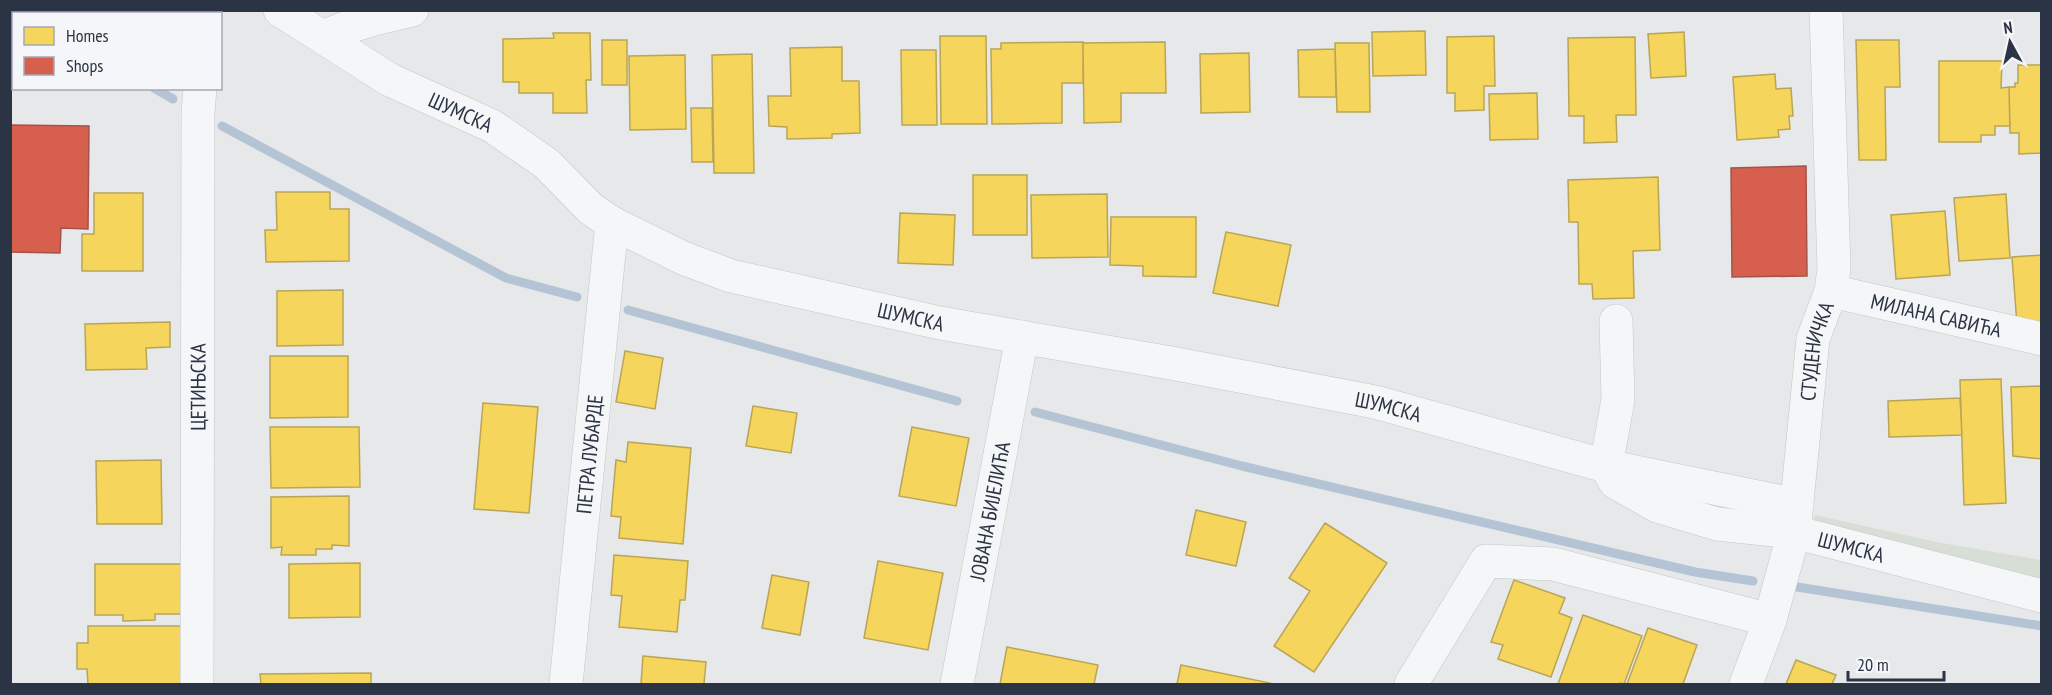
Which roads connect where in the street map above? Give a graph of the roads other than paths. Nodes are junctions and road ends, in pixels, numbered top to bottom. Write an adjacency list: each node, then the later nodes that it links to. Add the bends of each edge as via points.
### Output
1 (280, 10): 4 (street, ШУМСКА)
2 (412, 10): 4 (street)
3 (1826, 10): 7 (street, СТУДЕНИЧКА, via 1834,242)
4 (324, 38): 6 (street, ШУМСКА, via 390,80 492,126 547,164 591,209)
5 (200, 90): 15 (street, ЦЕТИЊСКА)
6 (612, 223): 9 (street, ШУМСКА, via 683,258 731,276); 16 (street, ПЕТРА ЛУБАРДЕ)
7 (1831, 291): 10 (street, МИЛАНА САВИЋА); 12 (street, СТУДЕНИЧКА, via 1813,339)
8 (1616, 321): 11 (street, via 1618,400)
9 (1022, 337): 11 (street, ШУМСКА, via 1375,402); 17 (street, ЈОВАНА БИЈЕЛИЋА)
10 (2042, 339)
11 (1606, 466): 12 (street, ШУМСКА, via 1615,482 1657,506 1717,524)
12 (1796, 518): 13 (street, ШУМСКА); 14 (street, СТУДЕНИЧКА)
13 (2042, 596)
14 (1770, 620): 18 (street, via 1553,564 1486,561); 19 (street, СТУДЕНИЧКА)
15 (197, 684)
16 (566, 684)
17 (957, 684)
18 (1411, 684)
19 (1746, 684)

